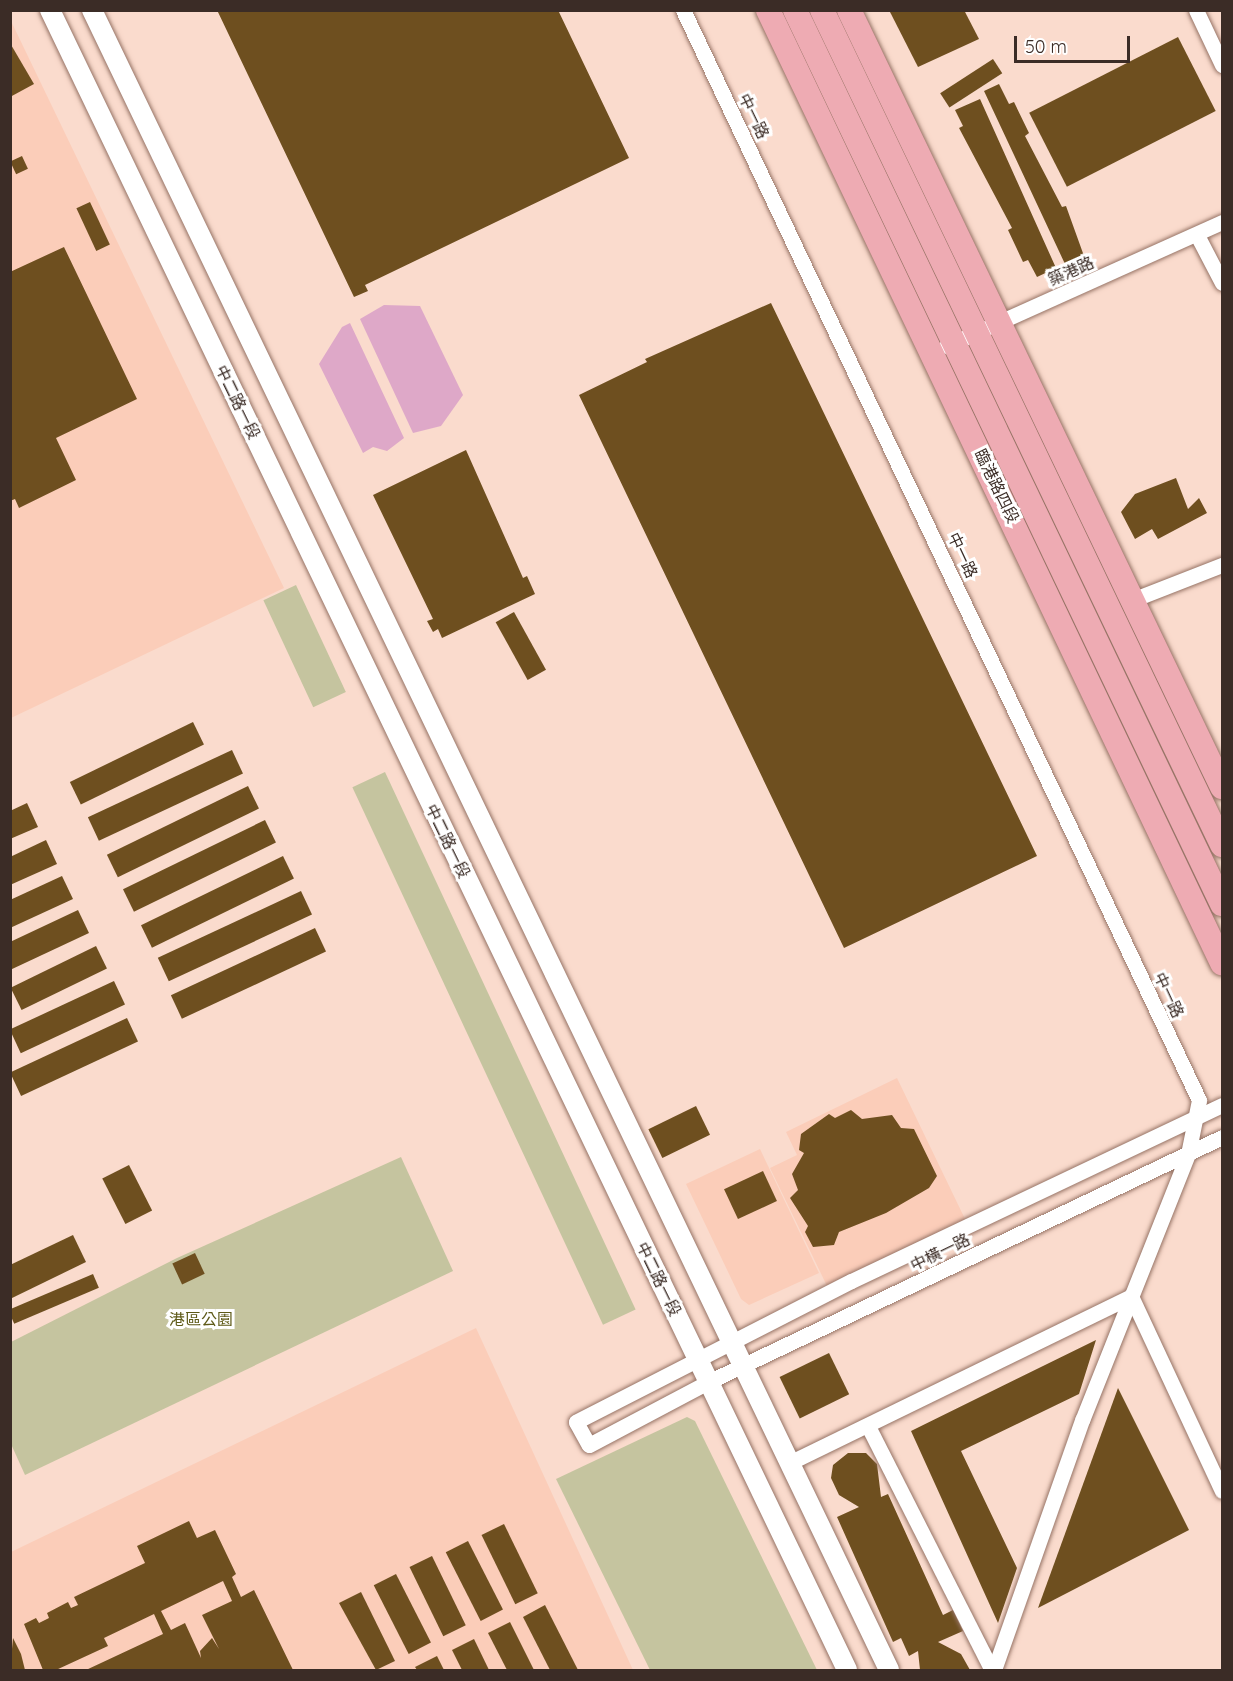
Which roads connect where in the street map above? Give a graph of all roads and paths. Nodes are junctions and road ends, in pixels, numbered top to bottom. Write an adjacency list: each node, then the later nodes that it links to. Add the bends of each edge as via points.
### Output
1 (92, 10): 28 (street)
2 (683, 10): 24 (street, 中一路, via 1190,1076 1199,1100)
3 (768, 10): 16 (main road, 臨港路四段)
4 (795, 10): 15 (main road, 臨港路四段)
5 (822, 10): 14 (main road)
6 (849, 10): 13 (main road)
7 (1197, 10): 9 (street)
8 (55, 12): 29 (street, 中二路一段)
9 (1222, 65)
10 (1222, 222): 11 (street, 築港路)
11 (1197, 235): 12 (street); 13 (street, 築港路)
12 (1222, 282)
13 (999, 323): 14 (street, 築港路); 18 (main road)
14 (977, 333): 15 (street, 築港路); 20 (main road)
15 (955, 343): 16 (street, 築港路); 21 (main road, 臨港路四段)
16 (933, 353): 22 (main road, 臨港路四段)
17 (1222, 565): 18 (street)
18 (1132, 600): 19 (main road)
19 (1222, 787)
20 (1222, 845)
21 (1222, 904)
22 (1222, 963)
23 (1222, 1105): 24 (street, 中橫一路)
24 (1195, 1118): 26 (street, 中一路); 28 (street, 中橫一路, via 851,1281)
25 (1222, 1137): 26 (street, 中橫一路)
26 (1188, 1154): 27 (street, 中一路); 30 (street, 中橫一路)
27 (1131, 1296): 32 (street); 34 (street); 37 (street, 中一路)
28 (733, 1343): 29 (street, 中橫一路); 30 (street)
29 (698, 1359): 31 (street, 中二路一段); 31 (street, 中橫一路, via 576,1422 589,1445)
30 (743, 1366): 31 (street, 中橫一路); 33 (street)
31 (708, 1382): 35 (street, 中二路一段)
32 (868, 1426): 33 (street); 37 (street)
33 (789, 1463): 36 (street)
34 (1222, 1491)
35 (847, 1671)
36 (889, 1671)
37 (993, 1671)

